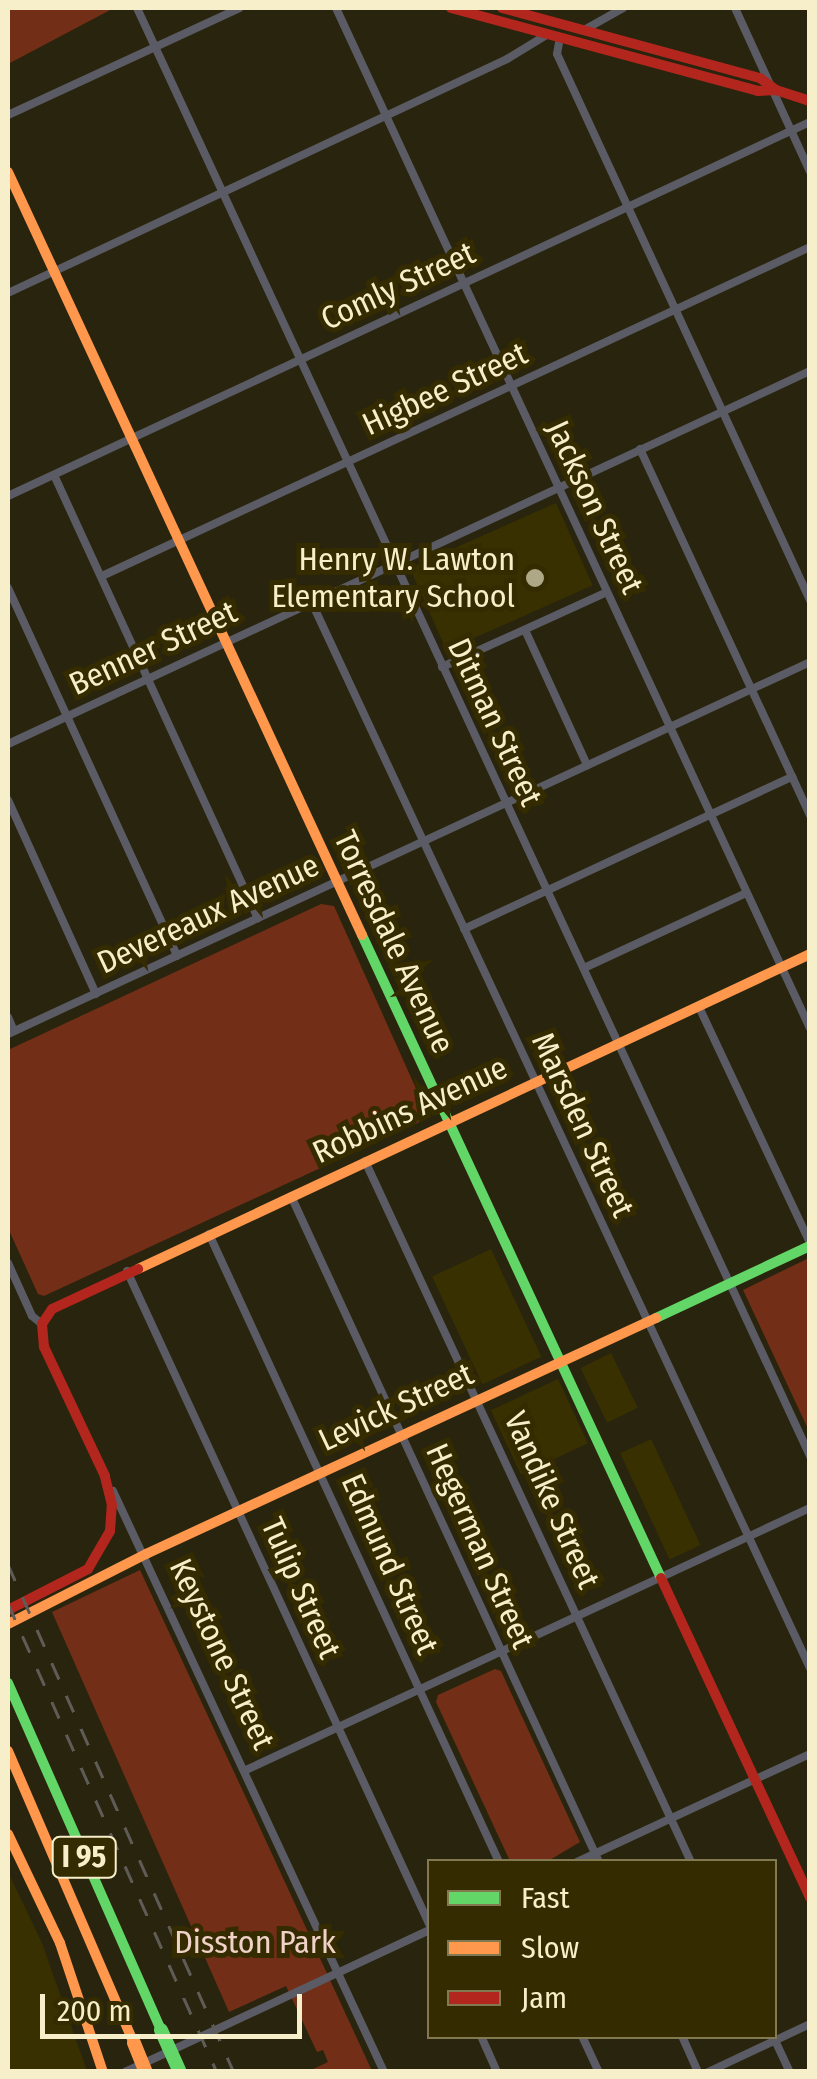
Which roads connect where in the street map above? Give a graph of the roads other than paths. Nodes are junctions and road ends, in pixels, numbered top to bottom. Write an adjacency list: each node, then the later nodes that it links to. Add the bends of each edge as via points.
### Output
1 (137, 8): 11 (street, Ditman Street)
2 (240, 8): 11 (street)
3 (336, 8): 15 (street, Jackson Street)
4 (452, 8): 9 (main road)
5 (502, 8): 9 (main road)
6 (534, 8): 9 (street)
7 (623, 8): 10 (street)
8 (735, 8): 12 (street)
9 (551, 30): 10 (main road); 12 (main road, via 758,91); 15 (street, via 532,47); 21 (street)
10 (584, 30): 12 (main road, via 760,78)
11 (155, 46): 14 (street); 20 (street, Ditman Street)
12 (776, 90): 13 (main road); 17 (street)
13 (810, 100)
14 (8, 115)
15 (386, 116): 20 (street); 24 (street, Jackson Street)
16 (810, 122): 17 (street, Comly Street)
17 (790, 131): 19 (street); 21 (street, Comly Street)
18 (8, 172): 23 (main road, Torresdale Avenue)
19 (810, 172)
20 (222, 192): 23 (street); 27 (street, Ditman Street)
21 (627, 208): 24 (street, Comly Street); 26 (street)
22 (810, 247): 26 (street, Higbee Street)
23 (54, 271): 25 (street); 32 (main road, Torresdale Avenue)
24 (463, 284): 27 (street, Comly Street); 29 (street, Jackson Street)
25 (8, 292)
26 (674, 310): 29 (street, Higbee Street); 31 (street)
27 (300, 359): 32 (street, Comly Street); 34 (street, Ditman Street)
28 (807, 372): 30 (street); 31 (street, Benner Street)
29 (511, 386): 34 (street, Higbee Street); 36 (street, Jackson Street)
30 (810, 386)
31 (722, 411): 33 (street, Benner Street); 43 (street)
32 (132, 438): 35 (street, Comly Street); 38 (main road, Torresdale Avenue)
33 (640, 450): 36 (street, Benner Street); 50 (street)
34 (347, 462): 38 (street, Higbee Street); 39 (street, Ditman Street)
35 (54, 476): 37 (street, Comly Street); 40 (street)
36 (558, 488): 39 (street, Benner Street); 42 (street, Jackson Street)
37 (8, 496)
38 (179, 540): 40 (street, Higbee Street); 46 (main road, Torresdale Avenue)
39 (394, 564): 44 (street, Benner Street); 48 (street, Ditman Street)
40 (102, 576): 49 (street)
41 (8, 588): 51 (street)
42 (606, 592): 45 (street); 52 (street, Jackson Street)
43 (810, 600)
44 (312, 603): 46 (street, Benner Street); 60 (street, Marsden Street)
45 (525, 630): 48 (street); 54 (street)
46 (225, 642): 49 (street, Benner Street); 61 (main road, Torresdale Avenue)
47 (810, 662): 50 (street, Devereaux Avenue)
48 (442, 667): 57 (street, Ditman Street)
49 (148, 679): 51 (street, Benner Street); 64 (street)
50 (751, 689): 52 (street, Devereaux Avenue); 55 (street)
51 (66, 716): 53 (street, Benner Street); 67 (street)
52 (670, 727): 54 (street, Devereaux Avenue); 58 (street, Jackson Street)
53 (8, 744)
54 (588, 765): 57 (street, Devereaux Avenue)
55 (792, 777): 58 (street); 59 (street)
56 (8, 800): 70 (street)
57 (505, 804): 60 (street, Devereaux Avenue); 62 (street, Ditman Street)
58 (710, 815): 62 (street); 63 (street, Jackson Street)
59 (810, 815)
60 (424, 842): 61 (street, Devereaux Avenue); 65 (street, Marsden Street)
61 (336, 882): 64 (street, Devereaux Avenue); 77 (main road, Torresdale Avenue)
62 (546, 891): 65 (street); 69 (street, Ditman Street)
63 (746, 893): 68 (street, Jackson Street); 69 (street)
64 (258, 918): 67 (street, Devereaux Avenue)
65 (464, 929): 76 (street, Marsden Street)
66 (810, 954): 68 (main road, Robbins Avenue)
67 (177, 956): 70 (street, Devereaux Avenue)
68 (781, 966): 71 (main road, Robbins Avenue); 73 (street, Jackson Street)
69 (584, 968): 75 (street, Ditman Street)
70 (96, 994): 74 (street, Devereaux Avenue)
71 (699, 1006): 75 (main road, Robbins Avenue); 81 (street)
72 (8, 1017): 74 (street)
73 (810, 1028)
74 (11, 1033)
75 (618, 1043): 76 (main road, Robbins Avenue); 84 (street, Ditman Street)
76 (535, 1081): 77 (main road, Robbins Avenue); 85 (street, Marsden Street)
77 (447, 1122): 78 (main road, Robbins Avenue); 87 (main road, Torresdale Avenue)
78 (365, 1161): 79 (main road, Robbins Avenue); 88 (street, Vandike Street)
79 (291, 1196): 80 (main road, Robbins Avenue); 89 (street, Hegerman Street)
80 (209, 1234): 83 (main road, Robbins Avenue); 91 (street, Edmund Street)
81 (810, 1244): 84 (main road, Levick Street)
82 (8, 1264): 86 (street, Keystone Street)
83 (127, 1271): 86 (main road, Robbins Avenue, via 66,1300); 94 (street, Tulip Street)
84 (730, 1283): 85 (main road, Levick Street); 90 (street, Ditman Street)
85 (648, 1320): 87 (main road, Levick Street); 95 (street, Marsden Street)
86 (42, 1324): 92 (main road, Keystone Street, via 44,1347)
87 (560, 1362): 88 (main road, Levick Street); 97 (main road, Torresdale Avenue)
88 (478, 1400): 89 (main road, Levick Street); 99 (street, Vandike Street)
89 (402, 1434): 91 (main road, Levick Street); 101 (street, Hegerman Street)
90 (810, 1456)
91 (320, 1472): 94 (main road, Levick Street); 104 (street, Edmund Street)
92 (105, 1476): 96 (street, Keystone Street); 98 (main road, via 112,1519 95,1561)
93 (810, 1508): 95 (street)
94 (239, 1512): 96 (main road, Levick Street); 105 (street, Tulip Street)
95 (747, 1538): 97 (street); 102 (street, Marsden Street)
96 (146, 1554): 100 (main road, Levick Street); 108 (street, Keystone Street)
97 (660, 1577): 99 (street); 109 (main road, Torresdale Avenue)
98 (8, 1610)
99 (577, 1616): 101 (street); 110 (street, Vandike Street)
100 (8, 1624)
101 (501, 1652): 104 (street); 112 (street, Hegerman Street)
102 (810, 1668)
103 (8, 1682): 125 (main road, I 95, bridge)
104 (419, 1690): 105 (street); 113 (street, Edmund Street)
105 (337, 1728): 108 (street); 116 (street, Tulip Street)
106 (8, 1750): 128 (main road, I 95, bridge)
107 (810, 1754): 109 (street)
108 (246, 1770): 118 (street, Keystone Street)
109 (754, 1779): 110 (street); 115 (main road, Torresdale Avenue)
110 (671, 1818): 112 (street); 114 (street, Vandike Street)
111 (8, 1834): 126 (main road, via 60,1943)
112 (597, 1857)
113 (498, 1859)
114 (690, 1859)
115 (810, 1898)
116 (427, 1922)
117 (427, 1929): 118 (street)
118 (338, 1972): 127 (street); 129 (street, Keystone Street)
119 (810, 2024): 120 (street)
120 (777, 2038)
121 (482, 2039): 130 (street)
122 (583, 2039): 131 (street)
123 (683, 2039): 132 (street)
124 (774, 2039): 133 (street); 134 (street)
125 (180, 2071)
126 (104, 2072)
127 (126, 2072)
128 (146, 2072)
129 (384, 2072)
130 (497, 2072)
131 (598, 2072)
132 (698, 2072)
133 (708, 2072)
134 (790, 2072)

